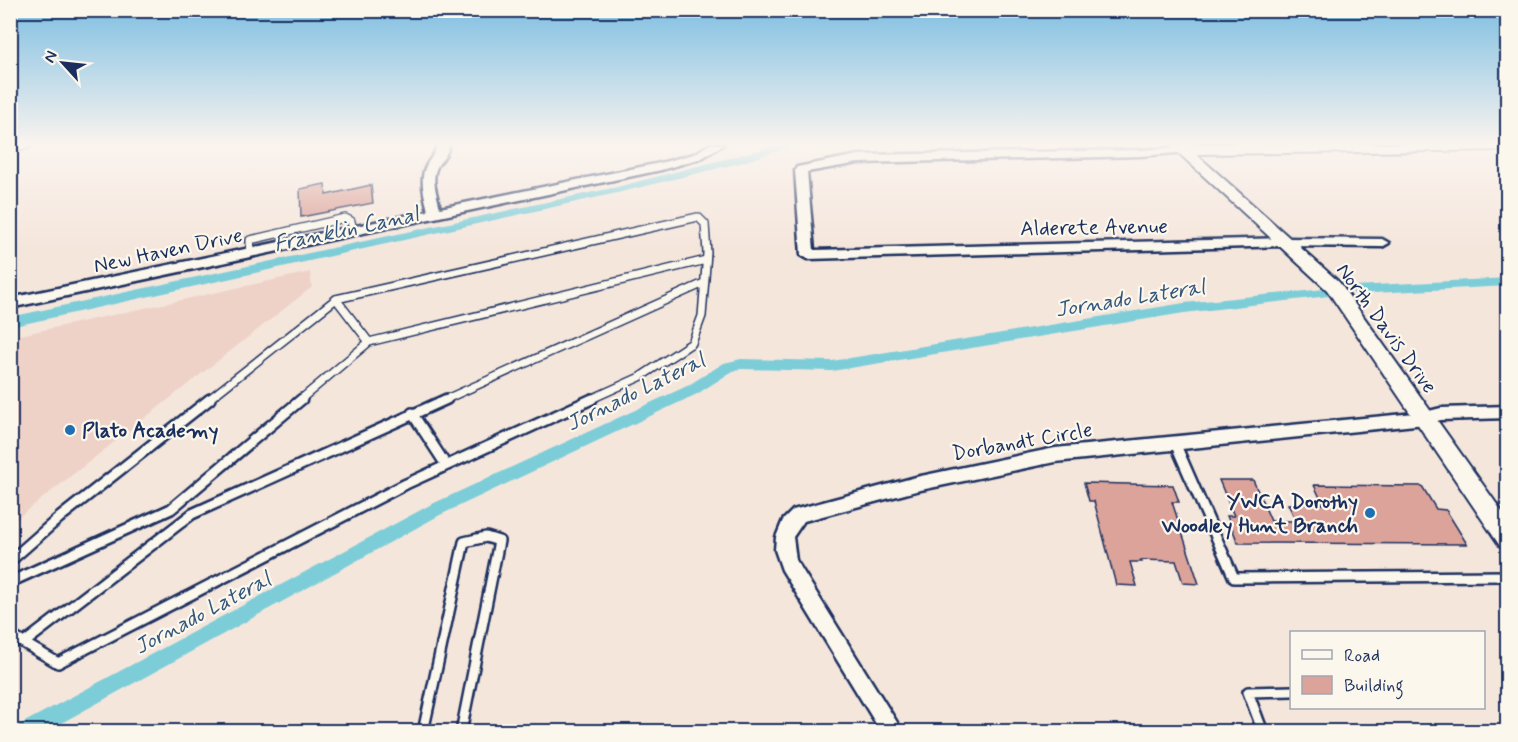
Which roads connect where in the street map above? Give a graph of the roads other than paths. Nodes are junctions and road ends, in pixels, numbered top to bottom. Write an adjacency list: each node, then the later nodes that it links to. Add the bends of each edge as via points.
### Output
1 (429, 179): 5 (street)
2 (602, 179): 5 (street, New Haven Drive)
3 (802, 179): 6 (street, Alderete Avenue, via 808,255)
4 (1215, 179): 6 (street, North Davis Drive)
5 (435, 214): 11 (street, New Haven Drive)
6 (1284, 242): 7 (street, Alderete Avenue); 15 (street, North Davis Drive, via 1333,286)
7 (1382, 243)
8 (706, 260): 9 (lane); 10 (lane, via 705,224 698,217); 12 (lane)
9 (704, 283): 13 (lane); 17 (lane, via 702,316 692,343 640,377)
10 (336, 299): 12 (lane); 21 (lane)
11 (10, 303)
12 (369, 342): 18 (lane)
13 (412, 412): 17 (lane); 19 (lane)
14 (1508, 412): 15 (street, Dorbandt Circle)
15 (1425, 418): 16 (street, Dorbandt Circle); 20 (street, North Davis Drive)
16 (1175, 443): 22 (lane, via 1234,578); 29 (street, Dorbandt Circle, via 1055,455 972,471 809,511 791,522 783,546 788,564)
17 (446, 465): 25 (lane, via 58,663)
18 (171, 509): 19 (lane); 23 (lane)
19 (192, 514): 25 (lane)
20 (1508, 539)
21 (10, 561)
22 (1508, 576)
23 (10, 582)
24 (10, 635): 25 (lane)
25 (24, 643)
26 (1290, 691): 30 (lane, via 1248,692)
27 (423, 732): 28 (lane, via 464,542 486,537 499,541)
28 (461, 732)
29 (893, 732)
30 (1263, 732)

